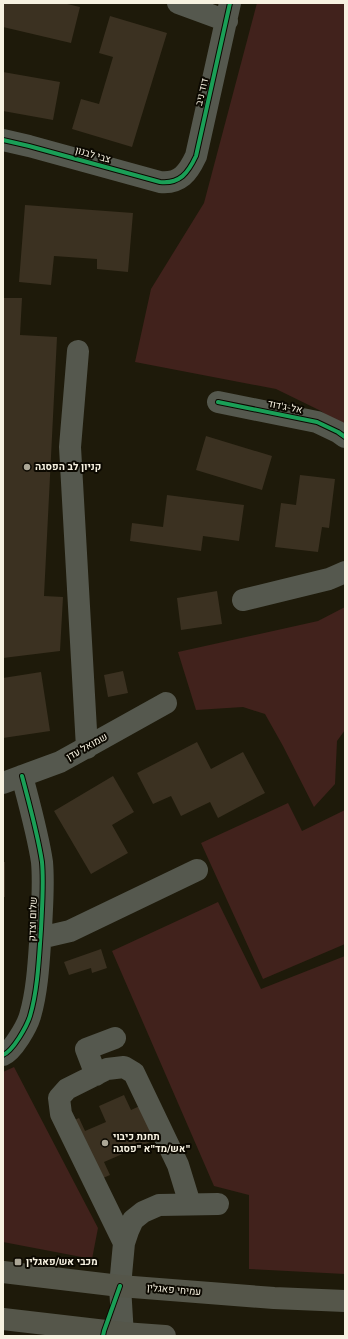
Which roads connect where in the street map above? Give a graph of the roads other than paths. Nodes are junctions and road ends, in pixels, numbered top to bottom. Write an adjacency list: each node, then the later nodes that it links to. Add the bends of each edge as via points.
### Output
1 (178, 3): 2 (street)
2 (228, 12): 4 (street, דוד ניב, via 196,156 190,168)
3 (3, 140): 4 (street, צבי לבנון, via 160,182)
4 (179, 180)
5 (78, 351): 11 (street, via 70,447)
6 (218, 402): 7 (street, אל-ג'דוד, via 317,422)
7 (345, 437)
8 (345, 572): 9 (street, via 329,579)
9 (243, 600)
10 (166, 703): 11 (street, שמואל עדן)
11 (87, 748): 12 (street, שמואל עדן, via 60,762)
12 (13, 780): 14 (street, שלום וצדק, via 42,862)
13 (197, 870): 14 (street, via 70,931)
14 (40, 938): 16 (street, שלום וצדק, via 40,955 30,1017 18,1040)
15 (115, 1038): 17 (street, via 86,1049)
16 (3, 1055)
17 (96, 1075): 18 (street, via 107,1069 124,1067 134,1073 178,1165); 20 (street, via 67,1089 59,1098 61,1114)
18 (190, 1204): 19 (street); 20 (street, via 159,1205 143,1212 133,1220)
19 (218, 1204)
20 (124, 1243): 22 (street)
21 (3, 1272): 22 (main road, עמיחי פאגלין)
22 (120, 1286): 23 (main road, עמיחי פאגלין); 25 (street)
23 (345, 1301)
24 (3, 1319): 25 (main road)
25 (113, 1334): 26 (main road)
26 (165, 1336)

